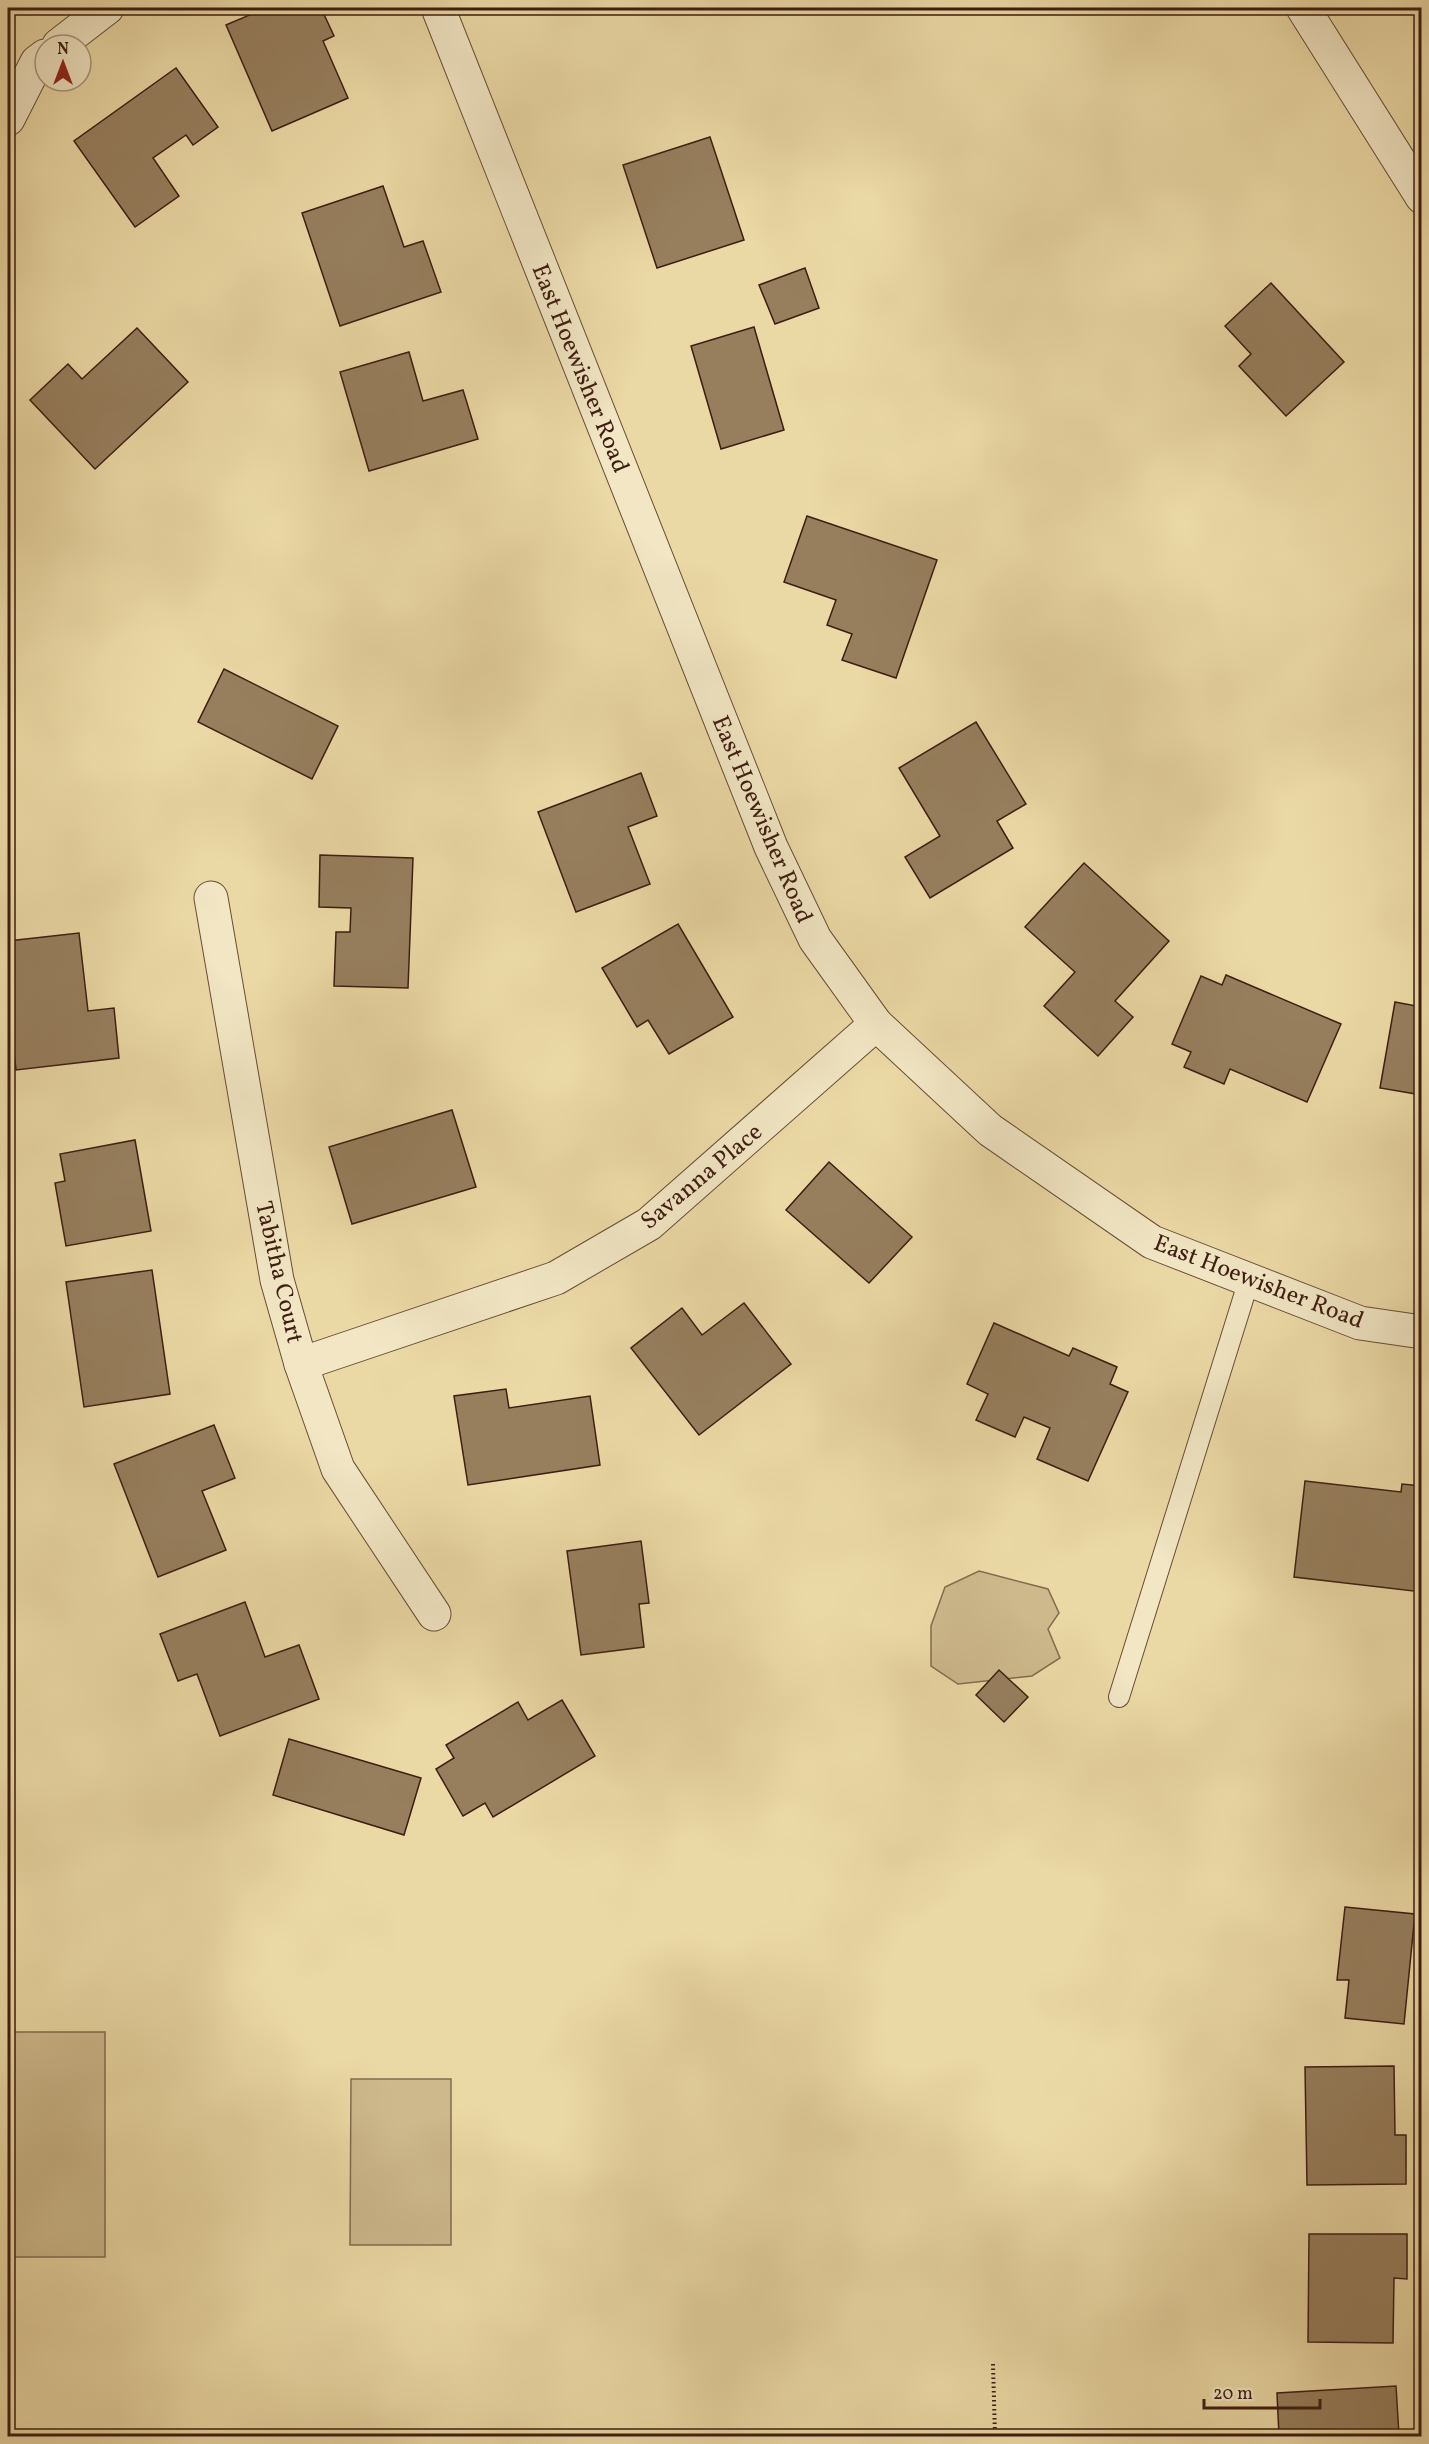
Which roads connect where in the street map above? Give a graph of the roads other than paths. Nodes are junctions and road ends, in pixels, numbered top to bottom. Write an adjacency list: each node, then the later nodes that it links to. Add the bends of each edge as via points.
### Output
1 (107, 8): 4 (street)
2 (438, 8): 9 (street, East Hoewisher Road, via 771,847 815,939)
3 (1303, 8): 7 (street)
4 (75, 33)
5 (33, 70): 6 (street)
6 (8, 119)
7 (1422, 197)
8 (211, 898): 12 (street, Tabitha Court, via 277,1280)
9 (876, 1024): 10 (street, East Hoewisher Road, via 990,1130 1152,1242); 12 (street, Savanna Place, via 639,1229 556,1278)
10 (1249, 1280): 11 (street, East Hoewisher Road, via 1360,1323); 14 (lane)
11 (1422, 1332)
12 (301, 1364): 13 (street, Tabitha Court, via 338,1470)
13 (434, 1614)
14 (1119, 1697)

